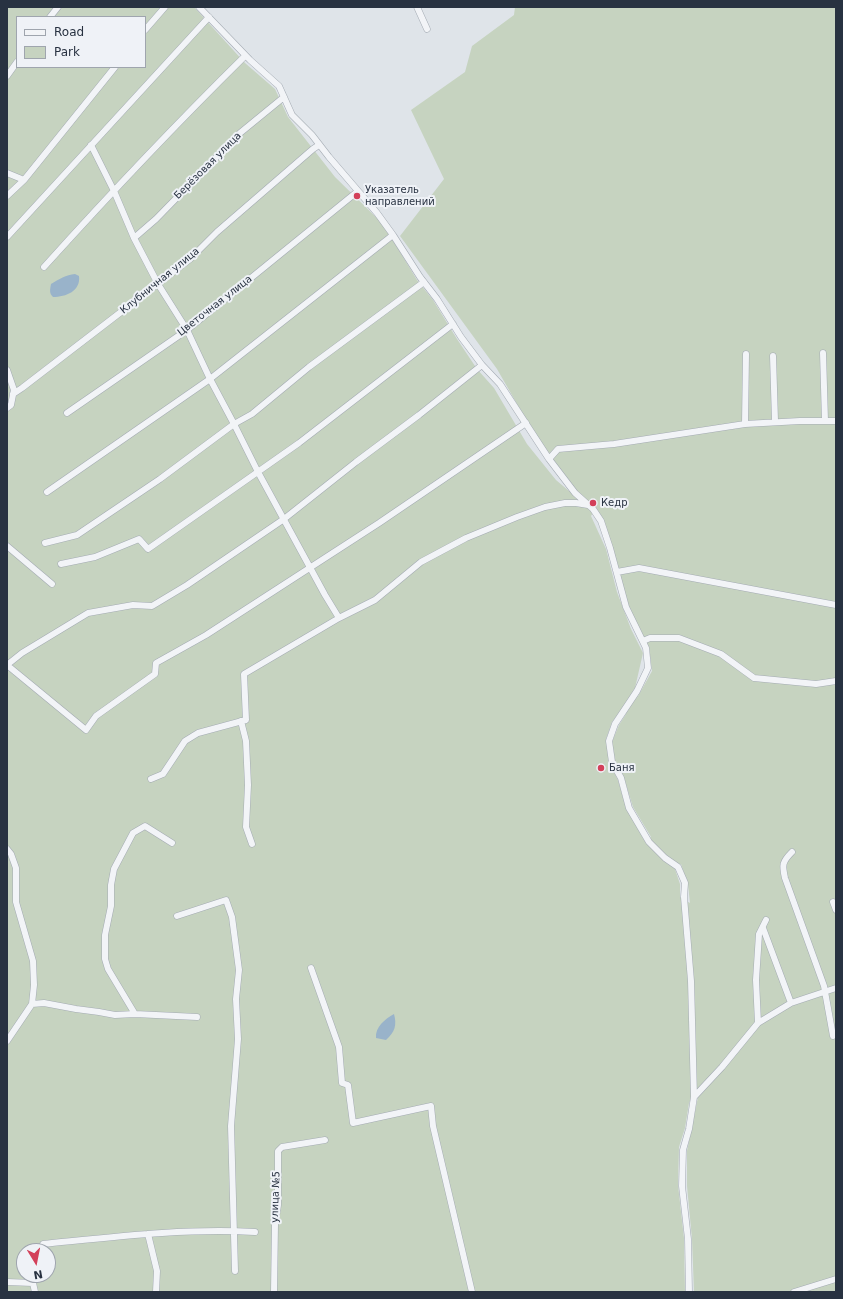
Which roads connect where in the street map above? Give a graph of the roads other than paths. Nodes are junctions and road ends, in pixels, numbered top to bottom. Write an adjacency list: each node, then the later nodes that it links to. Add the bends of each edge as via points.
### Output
1 (58, 7): 5 (street)
2 (165, 7): 7 (street)
3 (199, 7): 6 (street)
4 (417, 7): 8 (street)
5 (51, 16)
6 (209, 17): 9 (street); 14 (street)
7 (146, 29)
8 (427, 29)
9 (246, 56): 13 (street, via 279,86); 18 (street)
10 (16, 63): 12 (street)
11 (114, 68): 17 (street)
12 (7, 76)
13 (284, 97): 15 (street, via 292,114); 23 (street, Берёзовая улица, via 240,133)
14 (91, 145): 18 (street); 22 (street)
15 (319, 146): 19 (street); 26 (street, Клубничная улица, via 261,192 190,259)
16 (7, 173): 17 (street)
17 (24, 180): 20 (street)
18 (114, 191): 23 (street); 24 (street)
19 (358, 191): 21 (street); 28 (street, Цветочная улица)
20 (7, 196)
21 (393, 235): 25 (street); 34 (street)
22 (7, 237)
23 (134, 238): 26 (street)
24 (44, 267)
25 (424, 282): 27 (street, via 438,298); 41 (street, via 309,367 252,414)
26 (158, 284): 28 (street); 35 (street, Клубничная улица)
27 (453, 324): 32 (street); 45 (street)
28 (187, 330): 34 (street); 37 (street, Цветочная улица)
29 (823, 352): 39 (street)
30 (746, 354): 43 (street)
31 (773, 356): 38 (street)
32 (482, 365): 42 (street, via 500,384); 48 (street)
33 (7, 370): 35 (street)
34 (210, 379): 41 (street); 46 (street)
35 (13, 394): 36 (street, via 11,405)
36 (7, 408)
37 (67, 413)
38 (775, 422): 39 (street); 43 (street)
39 (825, 422): 40 (street)
40 (836, 422)
41 (234, 424): 45 (street); 49 (street, via 160,479 77,535)
42 (526, 424): 44 (street); 52 (street)
43 (745, 424): 44 (street, via 621,443 558,449)
44 (549, 459): 47 (street, via 575,493)
45 (258, 472): 48 (street); 51 (street, via 148,549 139,539 95,557)
46 (47, 492)
47 (588, 504): 53 (street, via 601,521); 56 (street, via 576,502 545,507 486,529 421,562 375,600)
48 (284, 519): 52 (street); 58 (street, via 152,606 132,605 88,613)
49 (45, 543)
50 (7, 546): 54 (street)
51 (61, 564)
52 (310, 567): 56 (street); 58 (street, via 206,635 156,664 155,674 96,716 86,730)
53 (617, 572): 55 (street, via 639,568); 57 (street, via 626,607)
54 (52, 584)
55 (836, 604)
56 (338, 618): 60 (street, via 244,674 246,720)
57 (643, 641): 59 (street, via 650,638 679,638 721,654 754,678 816,684); 81 (street, via 648,668 637,692 615,724 609,741 612,762 621,778 629,808 649,842 678,867 685,884)
58 (7, 665)
59 (836, 682)
60 (241, 721): 61 (street, via 198,733 185,741 163,774); 63 (street, via 246,741 246,827)
61 (151, 779)
62 (172, 844): 76 (street, via 145,826 133,833 114,869 111,906 105,935 105,959 108,969)
63 (252, 844)
64 (7, 849): 75 (street, via 16,868 16,902 33,961)
65 (792, 852): 73 (street, via 782,867)
66 (833, 902): 67 (street)
67 (836, 910)
68 (177, 916): 83 (street, via 226,900 232,917 239,970 236,999 238,1039 231,1126)
69 (766, 920): 70 (street)
70 (763, 928): 74 (street); 78 (street, via 759,934 756,980)
71 (311, 968): 93 (street, via 338,1047 342,1082 348,1085 353,1123 431,1106 434,1134)
72 (836, 988): 73 (street)
73 (825, 992): 74 (street); 79 (street)
74 (791, 1003): 78 (street)
75 (32, 1004): 76 (street, via 44,1003 115,1015); 80 (street)
76 (135, 1014): 77 (street)
77 (197, 1017)
78 (758, 1023): 81 (street)
79 (833, 1036)
80 (7, 1041)
81 (694, 1097): 94 (street, via 683,1150 682,1186 688,1239)
82 (325, 1140): 92 (street, улица №5, via 282,1147 278,1151)
83 (234, 1231): 84 (street); 85 (street); 87 (street)
84 (254, 1232)
85 (148, 1234): 86 (street); 91 (street, via 157,1271)
86 (54, 1243)
87 (235, 1271)
88 (836, 1279): 95 (street)
89 (33, 1283): 90 (street)
90 (35, 1292)
91 (156, 1292)
92 (274, 1292)
93 (472, 1292)
94 (689, 1292)
95 (794, 1292)

